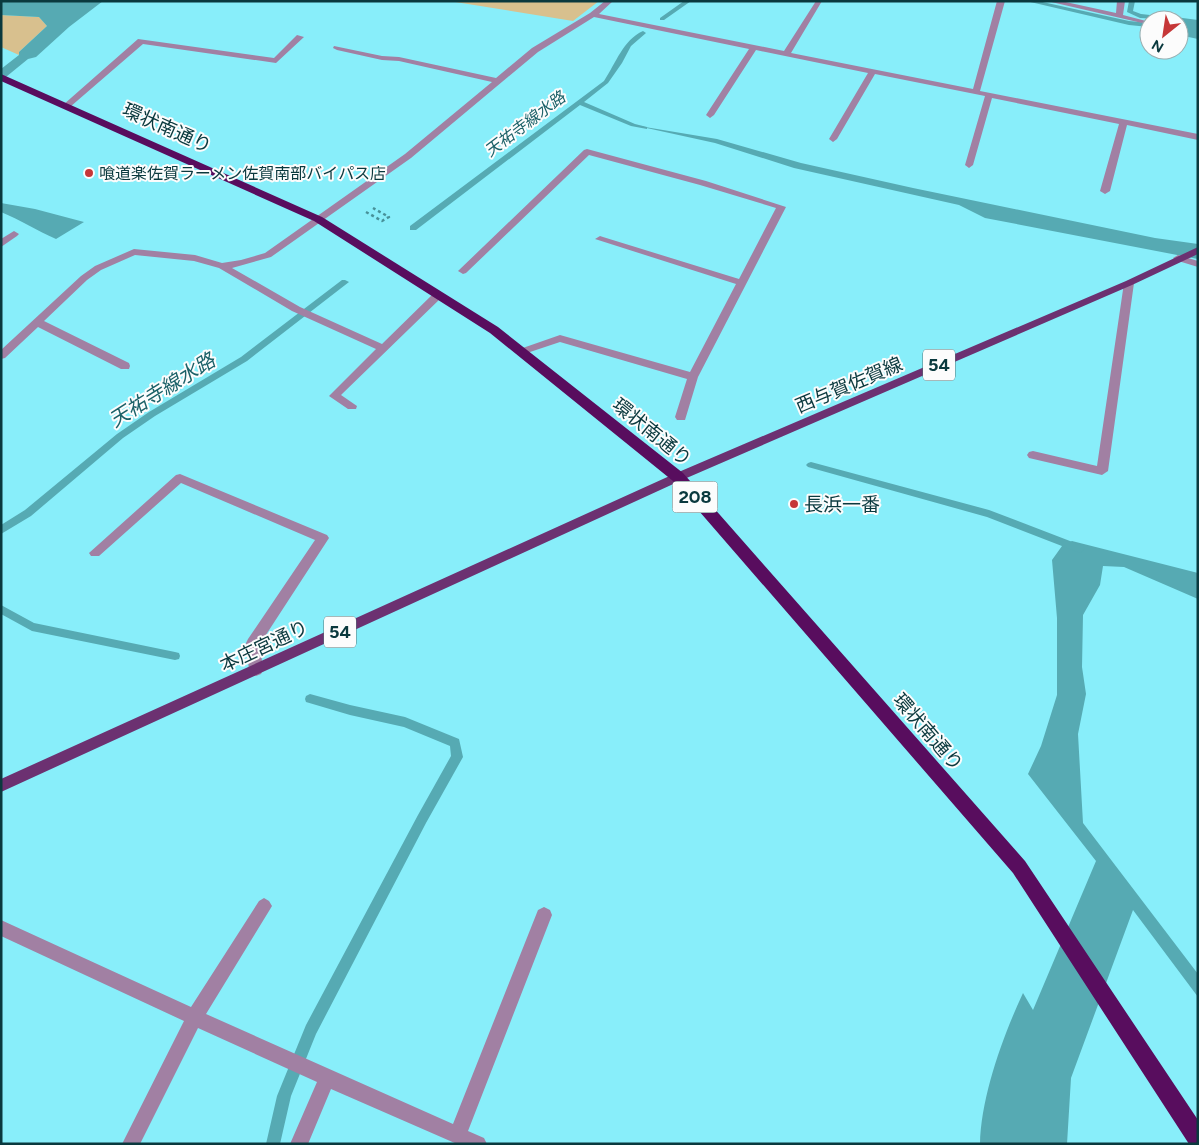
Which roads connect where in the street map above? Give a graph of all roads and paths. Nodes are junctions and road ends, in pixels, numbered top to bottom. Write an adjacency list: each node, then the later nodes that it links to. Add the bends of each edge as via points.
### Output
1 (610, 1): 6 (street)
2 (1001, 1): 16 (street)
3 (1050, 1): 7 (street)
4 (1121, 1): 7 (street)
5 (819, 2): 12 (street)
6 (594, 15): 10 (street); 15 (street, via 535,50)
7 (1119, 16): 8 (street)
8 (1139, 20)
9 (300, 37): 18 (street, via 276,61 141,41)
10 (754, 47): 12 (street); 19 (street)
11 (337, 48): 15 (street)
12 (786, 54): 13 (street)
13 (873, 71): 16 (street); 22 (street)
14 (1, 77): 18 (highway, 環状南通り / 208)
15 (498, 81): 27 (street, via 408,156)
16 (976, 92): 17 (street)
17 (989, 95): 20 (street); 23 (street)
18 (67, 105): 27 (highway, 環状南通り / 208)
19 (710, 115)
20 (1124, 122): 21 (street); 24 (street)
21 (1198, 137)
22 (833, 139)
23 (969, 165)
24 (1105, 191)
25 (367, 205): 26 (path, via 389,216 382,221)
26 (360, 209)
27 (318, 219): 34 (street, via 268,255); 38 (highway, 環状南通り / 208)
28 (14, 234): 30 (street)
29 (600, 239): 36 (street)
30 (1, 244)
31 (1198, 250): 32 (main road, 西与賀佐賀線 / 54)
32 (1178, 258): 33 (street); 37 (main road, 西与賀佐賀線 / 54)
33 (1198, 264)
34 (222, 266): 39 (street, via 195,258 134,252 84,278); 40 (street, via 311,316)
35 (463, 271): 36 (street, via 587,152 781,207)
36 (742, 282): 44 (street)
37 (1129, 283): 47 (street, via 1102,471); 48 (main road, 西与賀佐賀線 / 54)
38 (438, 295): 40 (street); 41 (highway, 環状南通り / 208, via 494,330)
39 (37, 322): 42 (street); 43 (street)
40 (382, 348): 45 (street, via 334,396)
41 (521, 352): 44 (street, via 560,338); 48 (highway, 環状南通り / 208)
42 (1, 356)
43 (125, 366)
44 (693, 376): 46 (street)
45 (352, 406)
46 (681, 417)
47 (1033, 455)
48 (678, 477): 50 (main road, 本庄宮通り / 54); 58 (highway, 環状南通り / 208, via 1019,867)
49 (95, 553): 50 (street, via 180,478 323,538 253,643)
50 (256, 670): 51 (main road, 本庄宮通り / 54)
51 (1, 786)
52 (264, 906): 55 (street)
53 (544, 915): 57 (street)
54 (1, 928): 55 (street)
55 (195, 1017): 56 (street); 59 (street)
56 (327, 1078): 57 (street); 60 (street)
57 (458, 1135): 61 (street)
58 (1198, 1139)
59 (131, 1144)
60 (299, 1144)
61 (478, 1144)

